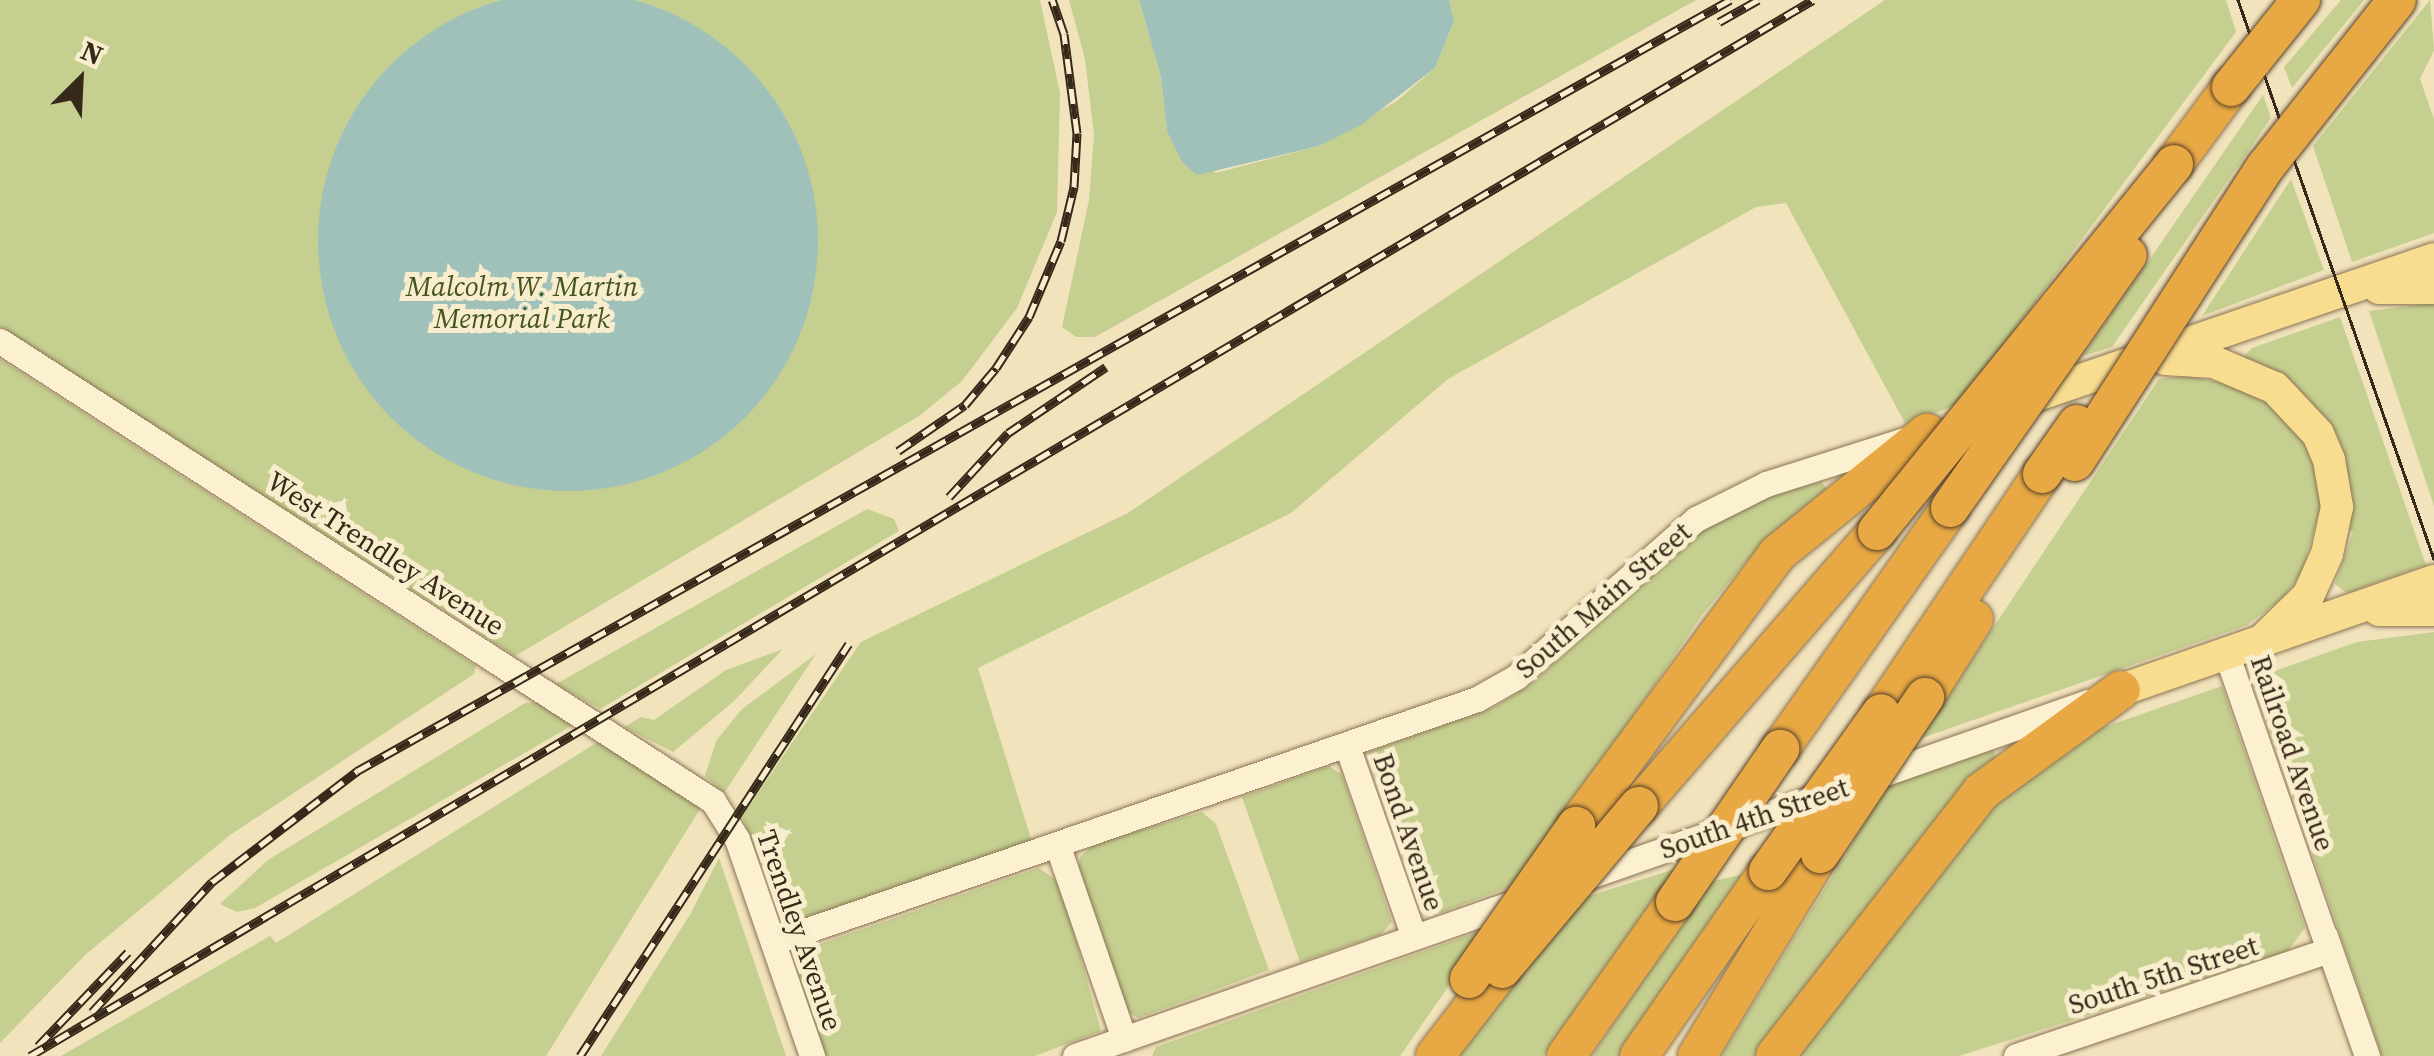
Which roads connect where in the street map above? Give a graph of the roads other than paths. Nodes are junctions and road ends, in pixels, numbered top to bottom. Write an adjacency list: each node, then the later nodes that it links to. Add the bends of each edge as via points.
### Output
1 (2301, 0): 3 (highway, bridge)
2 (2397, 0): 10 (highway, bridge, via 2311,106)
3 (2174, 164): 23 (highway, bridge, via 1877,531); 28 (highway, bridge, via 2152,221)
4 (2434, 259): 5 (main road, South Main Street)
5 (2352, 288): 6 (main road); 8 (main road, South Main Street)
6 (2434, 288)
7 (0, 340): 18 (street, West Trendley Avenue, via 702,791)
8 (2143, 359): 9 (main road, South Main Street); 14 (main road, via 2183,358 2246,372 2298,409 2324,447 2337,496 2328,554 2298,610)
9 (1927, 433): 17 (street, South Main Street, via 1726,502 1656,551 1516,677); 23 (highway, bridge, via 1777,554 1576,826)
10 (2058, 468): 29 (highway, bridge); 30 (highway, bridge, via 1925,697)
11 (2434, 581): 13 (main road, South 4th Street)
12 (2434, 610): 13 (main road)
13 (2350, 611): 14 (main road, South 4th Street)
14 (2262, 641): 15 (main road, South 4th Street)
15 (2226, 653): 16 (main road, South 4th Street); 22 (street, Railroad Avenue); 33 (street, Railroad Avenue)
16 (2122, 690): 20 (street, South 4th Street); 31 (highway, via 1980,792)
17 (1347, 746): 19 (street, South Main Street); 20 (street, Bond Avenue)
18 (730, 825): 21 (street, Trendley Avenue)
19 (1058, 847): 21 (street, South Main Street); 24 (street)
20 (1414, 937): 24 (street, South 4th Street)
21 (773, 942): 26 (street, Trendley Avenue)
22 (2328, 950): 32 (street, South 5th Street)
23 (1485, 974): 25 (highway)
24 (1124, 1039): 27 (street, South 4th Street)
25 (1442, 1046)
26 (812, 1056)
27 (1075, 1056)
28 (1566, 1056)
29 (1639, 1056)
30 (1696, 1056)
31 (1775, 1056)
32 (2016, 1056)
33 (2367, 1056)

